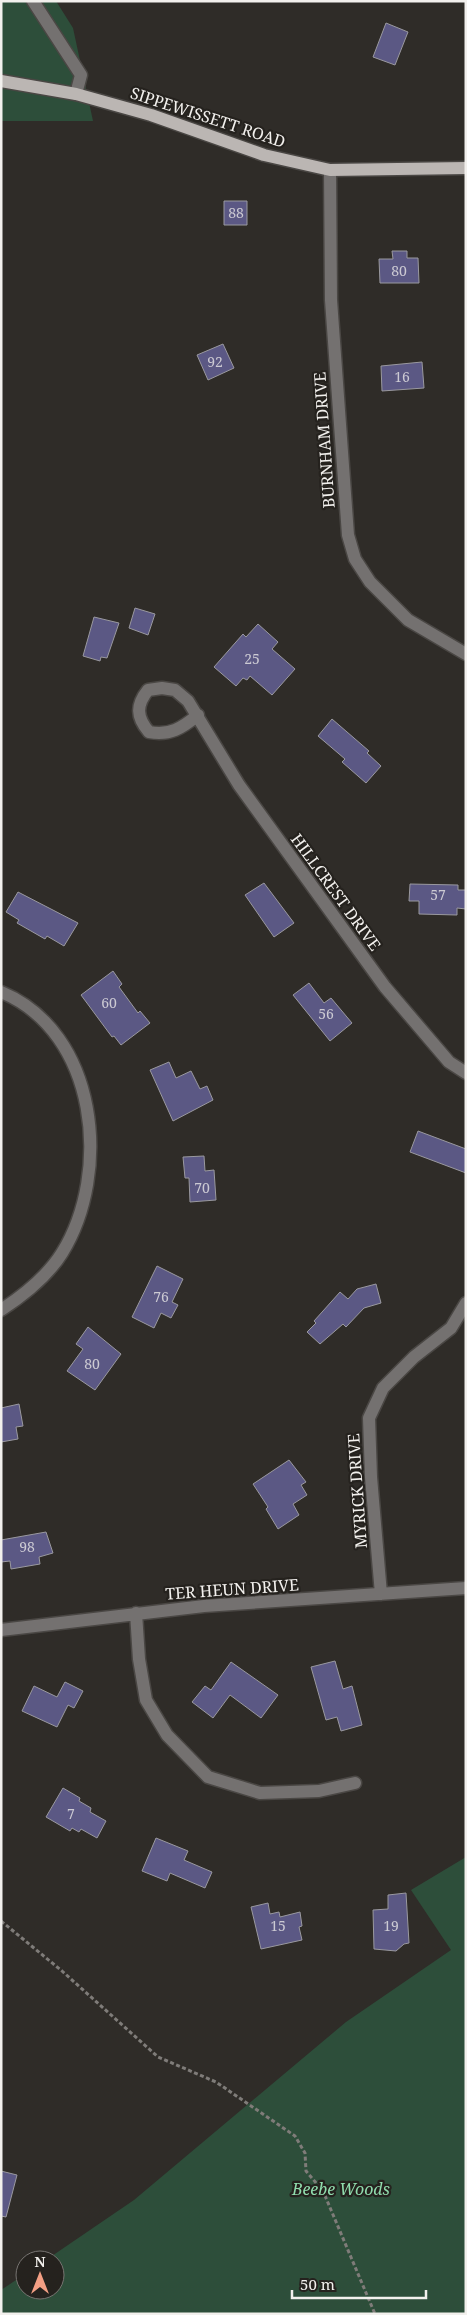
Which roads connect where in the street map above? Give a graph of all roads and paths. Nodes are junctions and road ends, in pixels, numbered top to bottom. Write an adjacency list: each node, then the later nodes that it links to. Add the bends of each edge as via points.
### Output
1 (33, 1): 3 (street, via 81,75)
2 (1, 81): 3 (main road, SIPPEWISSETT ROAD)
3 (76, 94): 5 (main road, SIPPEWISSETT ROAD, via 151,115 264,155)
4 (466, 168): 5 (main road, SIPPEWISSETT ROAD)
5 (330, 170): 6 (street, BURNHAM DRIVE, via 330,300 348,535 355,558 370,582 390,603 408,620)
6 (466, 654)
7 (198, 715): 7 (street, HILLCREST DRIVE, via 170,734 149,732 138,714 140,700 148,690 162,688 175,690); 9 (street, HILLCREST DRIVE, via 239,785 385,987 449,1062)
8 (1, 992): 11 (street, via 18,999 46,1024 73,1061 88,1104 91,1152 81,1213 61,1254 28,1292)
9 (466, 1073)
10 (466, 1303): 13 (street, MYRICK DRIVE, via 451,1328 414,1357 383,1388 369,1418 370,1477)
11 (1, 1310)
12 (466, 1588): 13 (street, TER HEUN DRIVE)
13 (381, 1594): 14 (street, TER HEUN DRIVE)
14 (136, 1613): 15 (street, TER HEUN DRIVE); 16 (street, via 146,1700 167,1735 208,1776 260,1793 319,1790)
15 (1, 1630)
16 (355, 1783)
17 (1, 1921): 18 (path, via 158,2057 216,2082 296,2136 305,2153 306,2171 323,2192)
18 (375, 2314)

